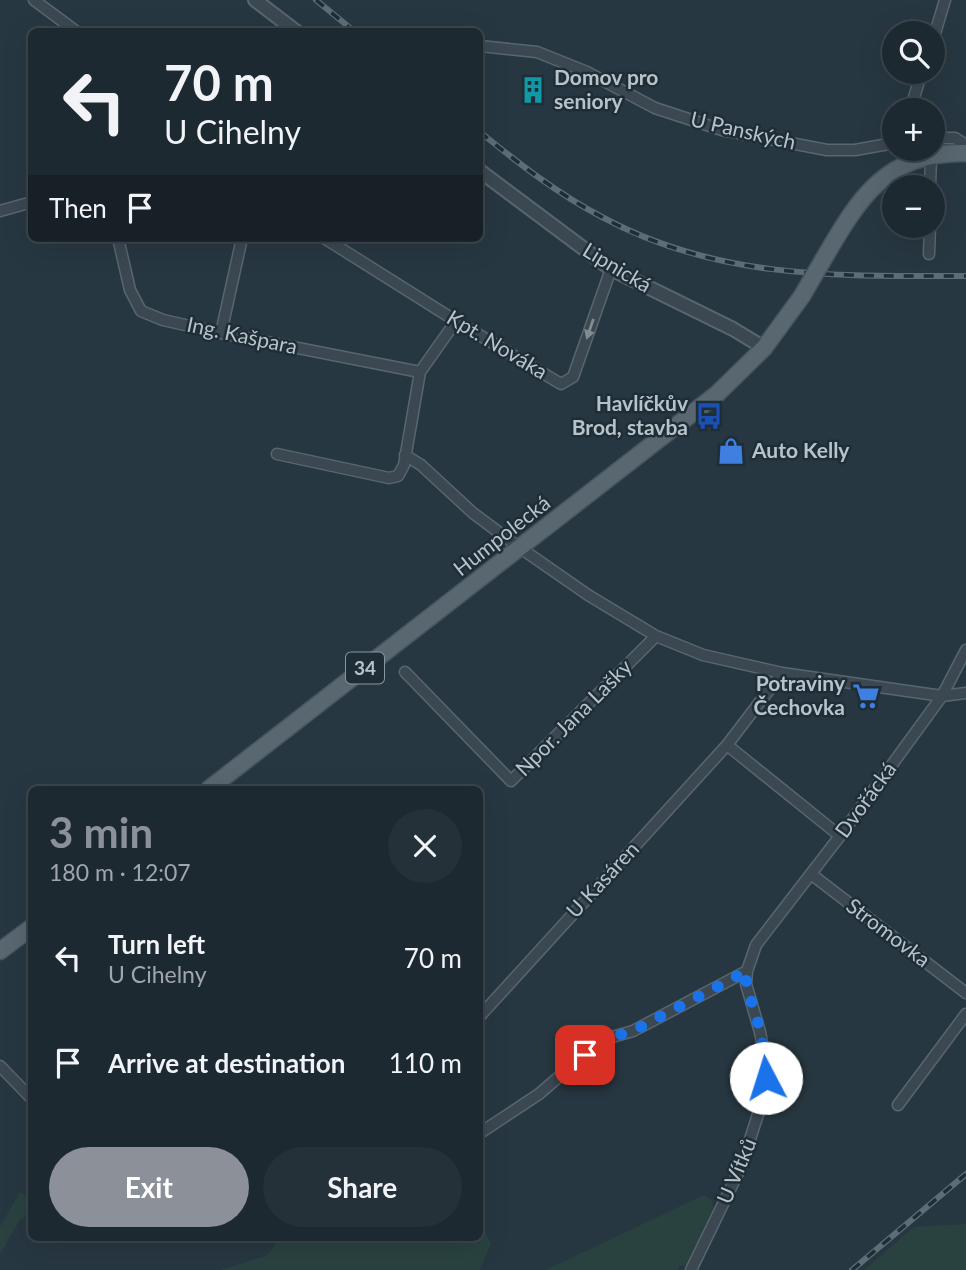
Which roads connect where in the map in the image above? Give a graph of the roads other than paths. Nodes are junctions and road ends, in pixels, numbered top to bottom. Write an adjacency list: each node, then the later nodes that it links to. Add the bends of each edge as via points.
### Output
1 (34, 0): 5 (street)
2 (255, 0): 6 (street)
3 (946, 0): 4 (street)
4 (939, 21)
5 (72, 28)
6 (292, 28)
7 (483, 46): 9 (street, U Panských, via 537,52 587,72 654,108 722,130 827,150)
8 (945, 138): 10 (street)
9 (882, 145)
10 (966, 145)
11 (966, 153): 12 (main road, 34)
12 (945, 155)
13 (918, 161): 25 (main road, Humpolecká / 34, bridge, via 897,169 871,188 851,212 802,296)
14 (483, 173): 22 (street, Lipnická)
15 (28, 203): 16 (street)
16 (0, 211)
17 (930, 238): 21 (street)
18 (119, 242): 24 (street, Ing. Kašpara, via 130,290 141,311)
19 (241, 242): 24 (street)
20 (330, 242): 23 (street, Kpt. Nováka)
21 (929, 254)
22 (611, 269): 23 (street, Kpt. Nováka, one-way to 23, via 573,377 561,384); 25 (street, Lipnická)
23 (456, 321): 26 (street)
24 (221, 333): 26 (street, Ing. Kašpara)
25 (764, 348): 29 (main road, Humpolecká / 34, via 716,394)
26 (420, 372): 28 (street)
27 (277, 454): 28 (street, via 393,478 401,473)
28 (405, 455): 29 (street)
29 (521, 548): 30 (street); 37 (main road, Humpolecká / 34)
30 (656, 636): 32 (street, Npor. Jana Lašky, via 511,781); 33 (street, via 703,655)
31 (966, 650): 35 (street, Dvořácká)
32 (405, 672)
33 (782, 673): 35 (street); 36 (street, U Kasáren)
34 (966, 693): 35 (street)
35 (942, 695): 38 (street, Dvořácká)
36 (727, 746): 38 (street); 45 (street, U Kasáren)
37 (213, 786)
38 (840, 836): 39 (street, Dvořácká)
39 (811, 874): 41 (street, Dvořácká); 44 (street, Stromovka)
40 (28, 930): 42 (main road)
41 (756, 945): 43 (street, U Vítků)
42 (0, 951)
43 (747, 971): 50 (street, via 633,1031 598,1041 539,1094); 51 (street, U Vítků, via 746,984 765,1059 764,1096 741,1167)
44 (966, 993)
45 (483, 1013)
46 (966, 1014): 49 (street)
47 (0, 1066): 48 (street)
48 (28, 1095)
49 (898, 1105)
50 (483, 1131)
51 (691, 1270)

